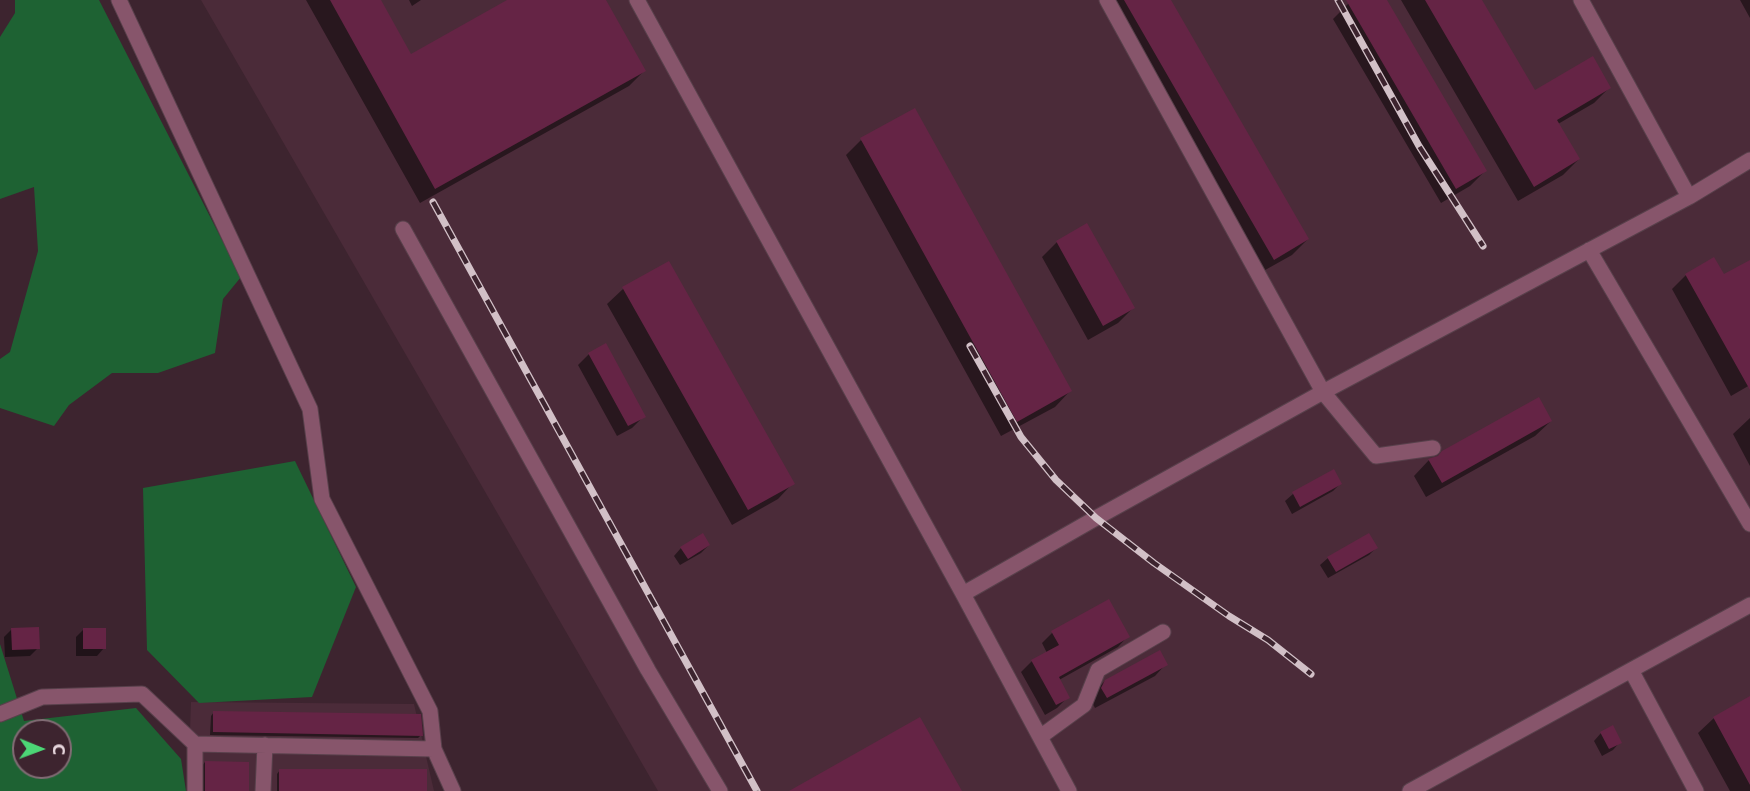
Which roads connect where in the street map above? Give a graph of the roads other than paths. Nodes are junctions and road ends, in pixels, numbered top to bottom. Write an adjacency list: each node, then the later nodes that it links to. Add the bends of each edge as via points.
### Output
1 (119, 0): 20 (lane, via 310,410 322,499 430,711)
2 (637, 0): 12 (lane)
3 (1107, 0): 9 (lane)
4 (1581, 0): 6 (lane)
5 (1750, 160): 6 (lane)
6 (1689, 197): 8 (lane)
7 (403, 230): 24 (lane, via 648,670)
8 (1589, 250): 9 (lane); 11 (lane)
9 (1323, 393): 10 (lane, via 1376,456); 12 (lane)
10 (1433, 448)
11 (1750, 524)
12 (963, 594): 17 (lane)
13 (1750, 605): 15 (lane)
14 (1163, 632): 17 (lane, via 1098,670 1084,705)
15 (1631, 670): 26 (lane); 27 (lane)
16 (0, 714): 18 (lane, via 42,697 142,694)
17 (1040, 737): 25 (lane)
18 (195, 744): 19 (lane); 21 (lane)
19 (265, 745): 20 (lane); 22 (lane)
20 (434, 749): 23 (lane)
21 (195, 791)
22 (263, 791)
23 (453, 791)
24 (720, 791)
25 (1070, 791)
26 (1410, 791)
27 (1696, 791)

